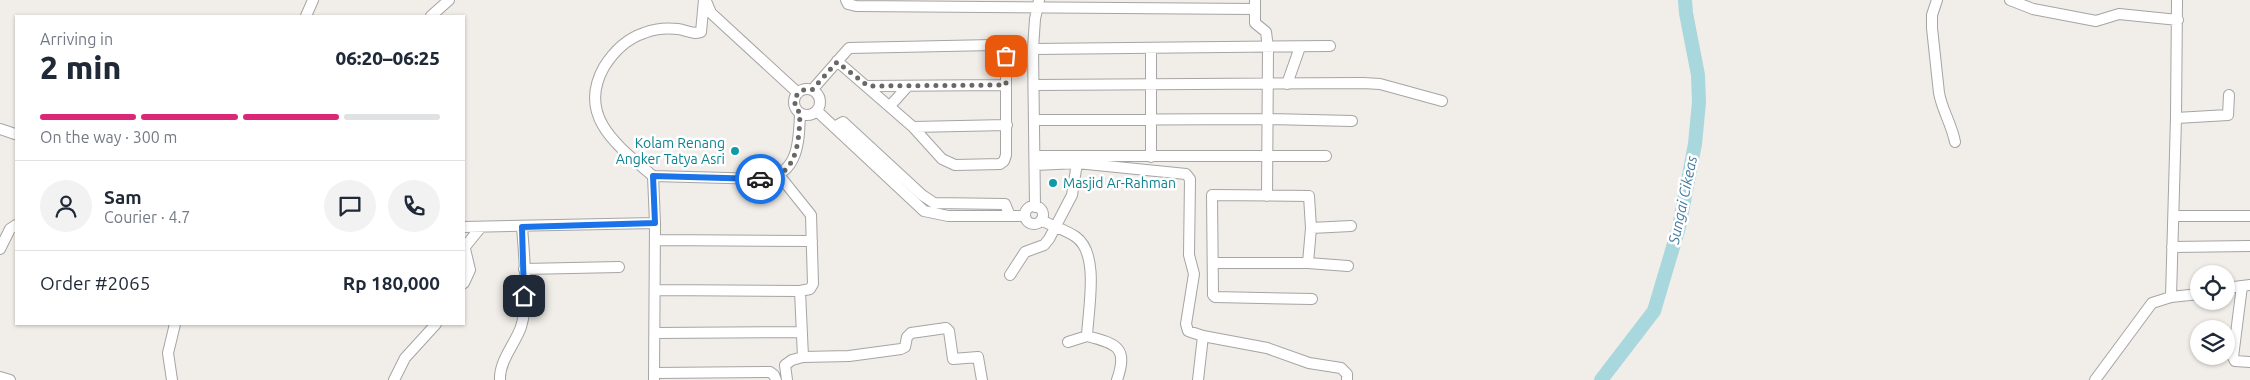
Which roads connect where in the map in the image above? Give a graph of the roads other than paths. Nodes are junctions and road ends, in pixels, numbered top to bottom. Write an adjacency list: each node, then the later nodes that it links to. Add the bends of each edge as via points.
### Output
1 (313, 0): 14 (street)
2 (449, 0): 15 (street)
3 (705, 0): 31 (street, via 711,13); 56 (street, via 701,32 658,30 631,39 618,47 595,87 598,114 607,134)
4 (846, 0): 8 (street, via 856,6)
5 (1937, 0): 47 (street, via 1932,28 1939,93)
6 (2010, 0): 16 (street, via 2033,9 2096,21 2119,14)
7 (2177, 0): 16 (street)
8 (992, 4): 9 (street)
9 (1035, 4): 10 (street); 20 (street)
10 (1076, 4): 11 (street)
11 (1113, 4): 12 (street)
12 (1220, 4): 13 (street)
13 (1255, 4): 19 (street, via 1256,23 1266,32)
14 (306, 15)
15 (432, 15)
16 (2178, 20): 37 (street)
17 (1330, 46): 18 (street)
18 (1300, 47): 19 (street); 24 (street)
19 (1268, 48): 21 (street); 23 (street)
20 (1033, 49): 21 (street); 26 (street)
21 (1151, 49): 27 (street)
22 (837, 62): 25 (street, via 849,48 994,45 1006,50); 28 (street); 30 (street)
23 (1266, 84): 24 (street); 27 (street); 38 (street)
24 (1287, 84): 33 (street, via 1380,84)
25 (1006, 85): 29 (street); 42 (street)
26 (1034, 85): 27 (street); 39 (street)
27 (1151, 85): 40 (street)
28 (868, 86): 29 (street); 34 (street)
29 (907, 87): 34 (street)
30 (812, 90): 31 (street); 35 (street, via 820,101)
31 (798, 93): 36 (street, via 794,102)
32 (2229, 94): 37 (street, via 2228,116)
33 (1442, 101)
34 (890, 106): 43 (street)
35 (817, 111): 36 (street, via 808,115); 44 (street)
36 (800, 113): 55 (street, via 799,145 790,164)
37 (2176, 118): 65 (street)
38 (1267, 119): 40 (street); 41 (street); 51 (street)
39 (1034, 120): 40 (street); 53 (street)
40 (1152, 121): 50 (street)
41 (1352, 121)
42 (1007, 125): 43 (street); 43 (street, via 1004,161 1000,164 955,165 942,159)
43 (913, 126)
44 (834, 127): 48 (street, via 843,122); 52 (street)
45 (0, 129): 46 (street)
46 (15, 134)
47 (1955, 142)
48 (874, 150): 52 (street); 57 (street)
49 (1326, 156): 51 (street)
50 (1151, 157): 51 (street); 53 (street)
51 (1267, 157): 59 (street)
52 (867, 158): 58 (street)
53 (1035, 161): 54 (street); 61 (street)
54 (1077, 163): 74 (street, via 1072,195); 101 (street, via 1190,176 1189,255 1194,274 1186,324 1188,332)
55 (779, 175): 56 (street, via 765,179); 77 (street, via 810,211)
56 (653, 176): 68 (street)
57 (904, 177): 58 (street); 60 (street, via 930,201)
58 (896, 186): 62 (street, via 924,211)
59 (1267, 196): 75 (street, via 1309,196); 83 (street, via 1208,195)
60 (948, 203): 62 (street); 63 (street, via 1005,204)
61 (1036, 206): 64 (street, via 1030,207); 67 (street, via 1042,212)
62 (948, 216): 63 (street)
63 (1010, 216): 64 (street)
64 (1025, 216): 67 (street, via 1032,224)
65 (2174, 216): 66 (street); 80 (street)
66 (2250, 216)
67 (1042, 220): 74 (street)
68 (655, 223): 72 (street); 76 (street)
69 (15, 225): 81 (street)
70 (1351, 226): 75 (street)
71 (465, 227): 73 (street)
72 (522, 227): 73 (street); 87 (street)
73 (481, 228): 79 (street)
74 (1056, 228): 88 (street, via 1044,245 1025,252); 100 (street, via 1076,236 1090,257)
75 (1311, 228): 84 (street)
76 (655, 240): 77 (street); 91 (street)
77 (812, 241): 92 (street, via 813,284 810,289)
78 (2250, 246): 80 (street)
79 (465, 247)
80 (2172, 247): 94 (street)
81 (0, 249)
82 (465, 252): 89 (street, via 470,270)
83 (1214, 263): 84 (street); 95 (street, via 1215,297)
84 (1308, 263): 85 (street)
85 (1348, 266)
86 (619, 267): 87 (street)
87 (524, 269): 110 (street, via 523,319 500,371)
88 (1010, 275)
89 (465, 281)
90 (2246, 286): 104 (street, via 2233,357 2235,361)
91 (655, 290): 92 (street); 99 (street)
92 (800, 290): 98 (street)
93 (2190, 295): 94 (street)
94 (2171, 297): 117 (street, via 2147,308)
95 (1312, 299)
96 (175, 325): 108 (street, via 168,353)
97 (435, 325): 109 (street, via 405,358)
98 (801, 332): 99 (street); 103 (street)
99 (655, 334): 106 (street)
100 (1087, 336): 102 (street); 114 (street, via 1122,353)
101 (1203, 336): 115 (street); 116 (street, via 1341,368 1348,374)
102 (1068, 342)
103 (803, 357): 112 (street, via 785,366); 113 (street, via 849,356 901,349 911,334 946,328 953,359 978,357)
104 (2250, 362)
105 (0, 377): 107 (street)
106 (654, 377): 111 (street, via 770,372)
107 (10, 380)
108 (172, 380)
109 (394, 380)
110 (500, 380)
111 (776, 380)
112 (787, 380)
113 (982, 380)
114 (1116, 380)
115 (1198, 380)
116 (1347, 380)
117 (2095, 380)

